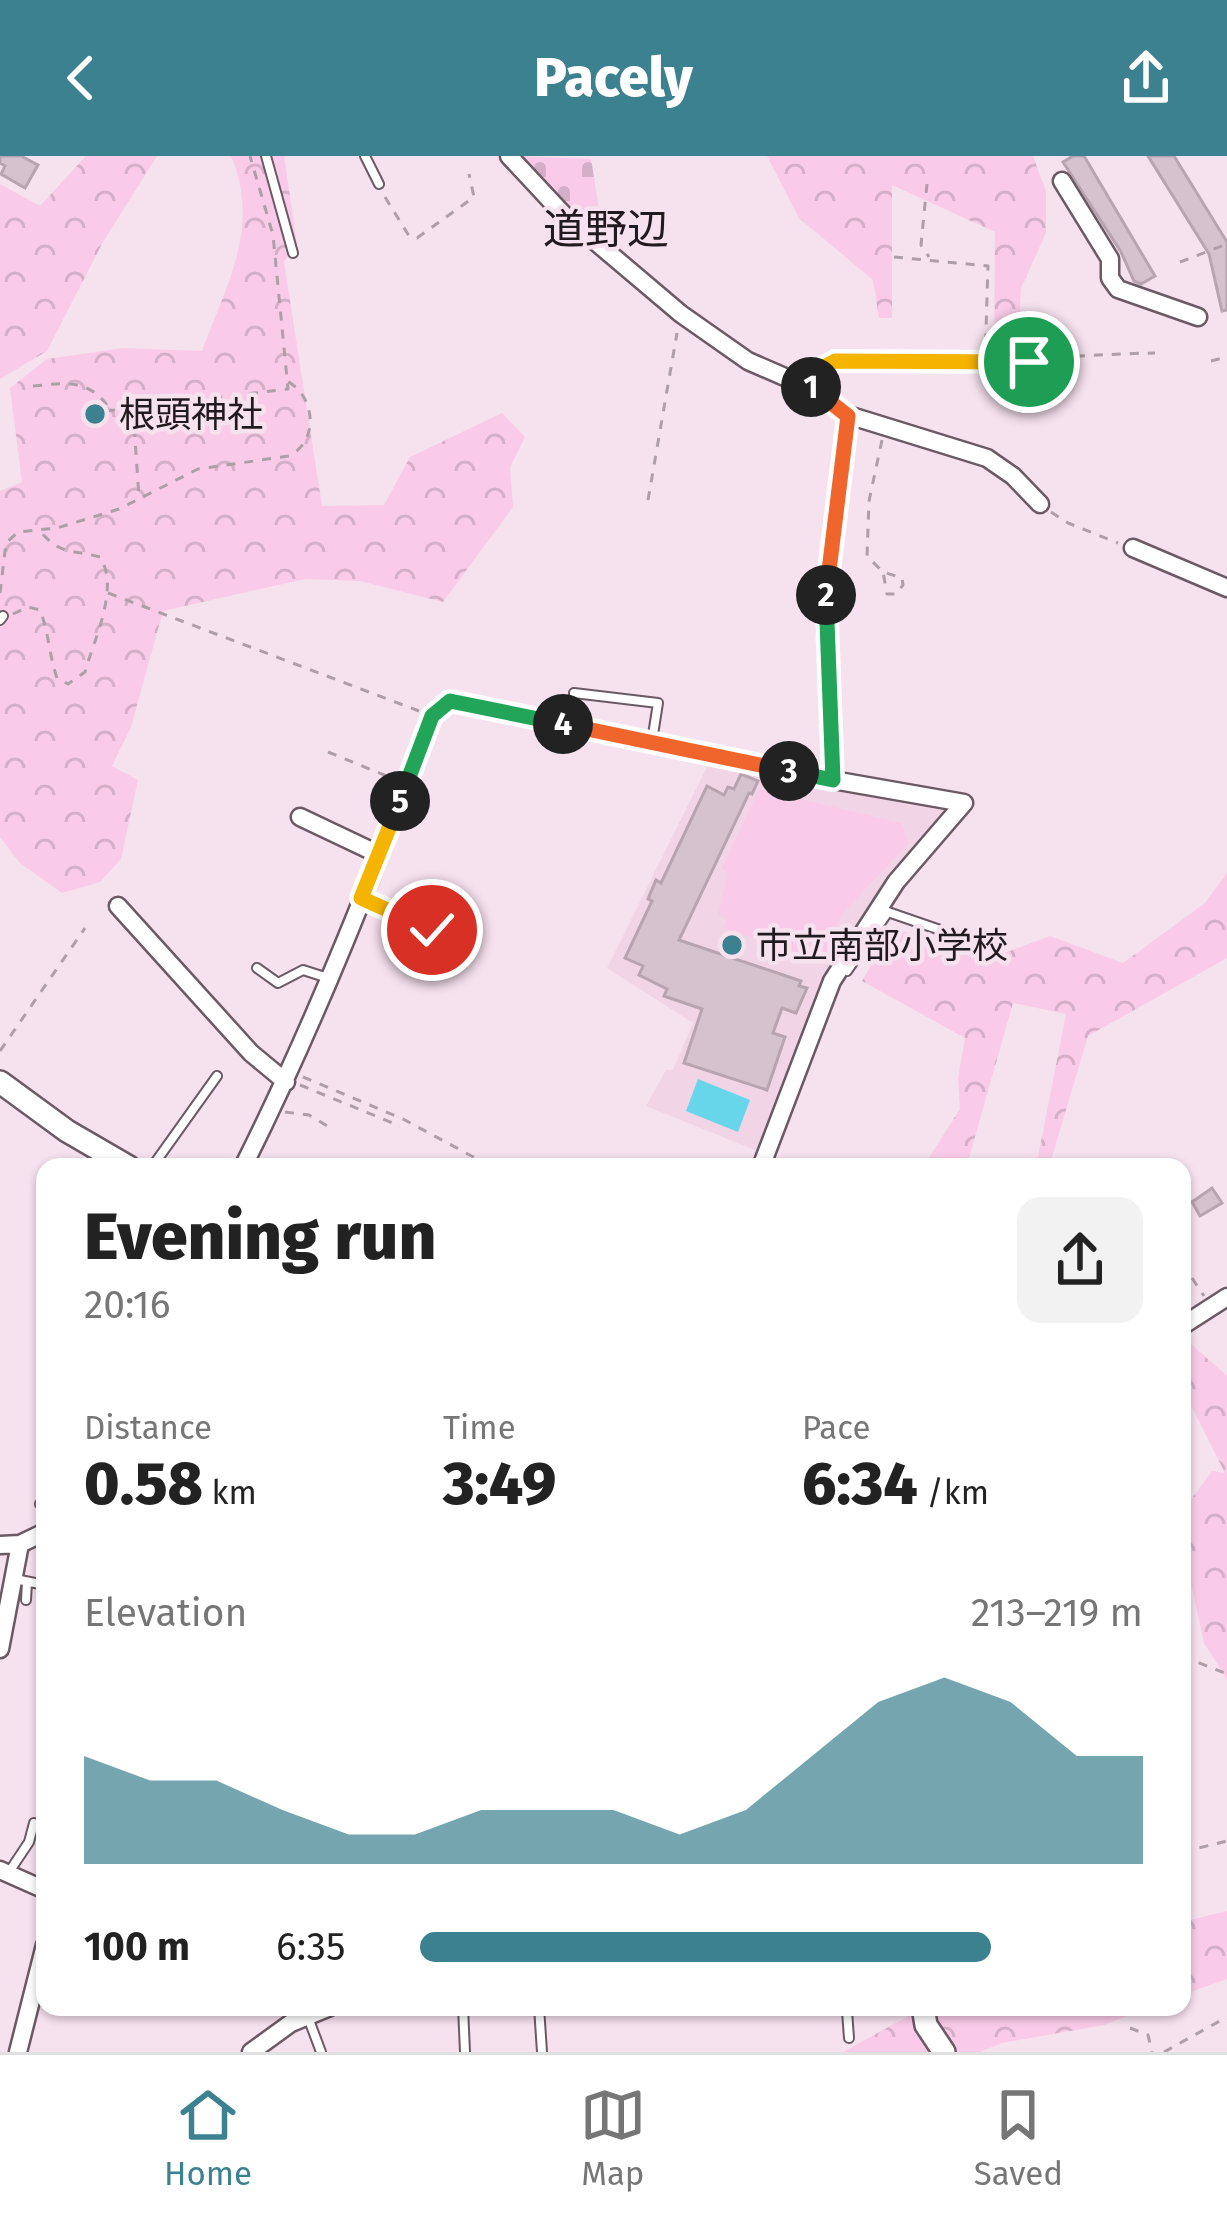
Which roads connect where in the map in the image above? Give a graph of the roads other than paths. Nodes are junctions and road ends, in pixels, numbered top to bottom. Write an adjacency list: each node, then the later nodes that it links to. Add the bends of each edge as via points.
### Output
1 (266, 156): 6 (lane)
2 (365, 156): 5 (lane)
3 (509, 156): 9 (street, via 564,215 681,314 748,361)
4 (1062, 181): 7 (street, via 1110,259 1118,289)
5 (379, 184)
6 (293, 253)
7 (1198, 317)
8 (936, 361): 9 (street, via 835,361)
9 (809, 388): 10 (street)
10 (848, 416): 11 (street, via 987,458); 16 (street, via 825,603)
11 (1040, 504)
12 (1133, 548): 13 (street)
13 (1227, 588)
14 (574, 693): 15 (lane, via 658,703)
15 (651, 742): 16 (street); 18 (street, via 450,701 432,716)
16 (833, 780): 25 (street, via 964,803 896,882)
17 (300, 817): 18 (street)
18 (378, 854): 19 (street)
19 (361, 898): 21 (lane); 24 (street)
20 (118, 906): 27 (street, via 237,1039)
21 (432, 930)
22 (972, 941): 25 (lane, via 888,912 856,961)
23 (257, 968): 24 (lane, via 278,983 303,970)
24 (329, 978): 27 (street)
25 (832, 981): 32 (street)
26 (217, 1076): 30 (lane)
27 (288, 1078): 31 (street)
28 (0, 1082): 29 (street)
29 (114, 1158)
30 (158, 1158)
31 (248, 1158)
32 (764, 1158)
33 (1219, 1302): 34 (street)
34 (1191, 1320)
35 (36, 1536): 36 (street)
36 (20, 1544): 37 (street); 38 (street)
37 (0, 1546)
38 (20, 1580): 39 (lane); 40 (lane); 41 (street)
39 (36, 1584)
40 (26, 1600)
41 (1, 1639)
42 (34, 1823): 43 (lane)
43 (4, 1871): 44 (street)
44 (36, 1886)
45 (36, 1981): 52 (street)
46 (307, 2016): 53 (street); 54 (lane)
47 (463, 2016): 55 (lane)
48 (540, 2016): 56 (lane)
49 (847, 2016): 51 (lane)
50 (924, 2016): 57 (street)
51 (849, 2038)
52 (18, 2052)
53 (251, 2052)
54 (320, 2052)
55 (465, 2052)
56 (542, 2052)
57 (944, 2052)

